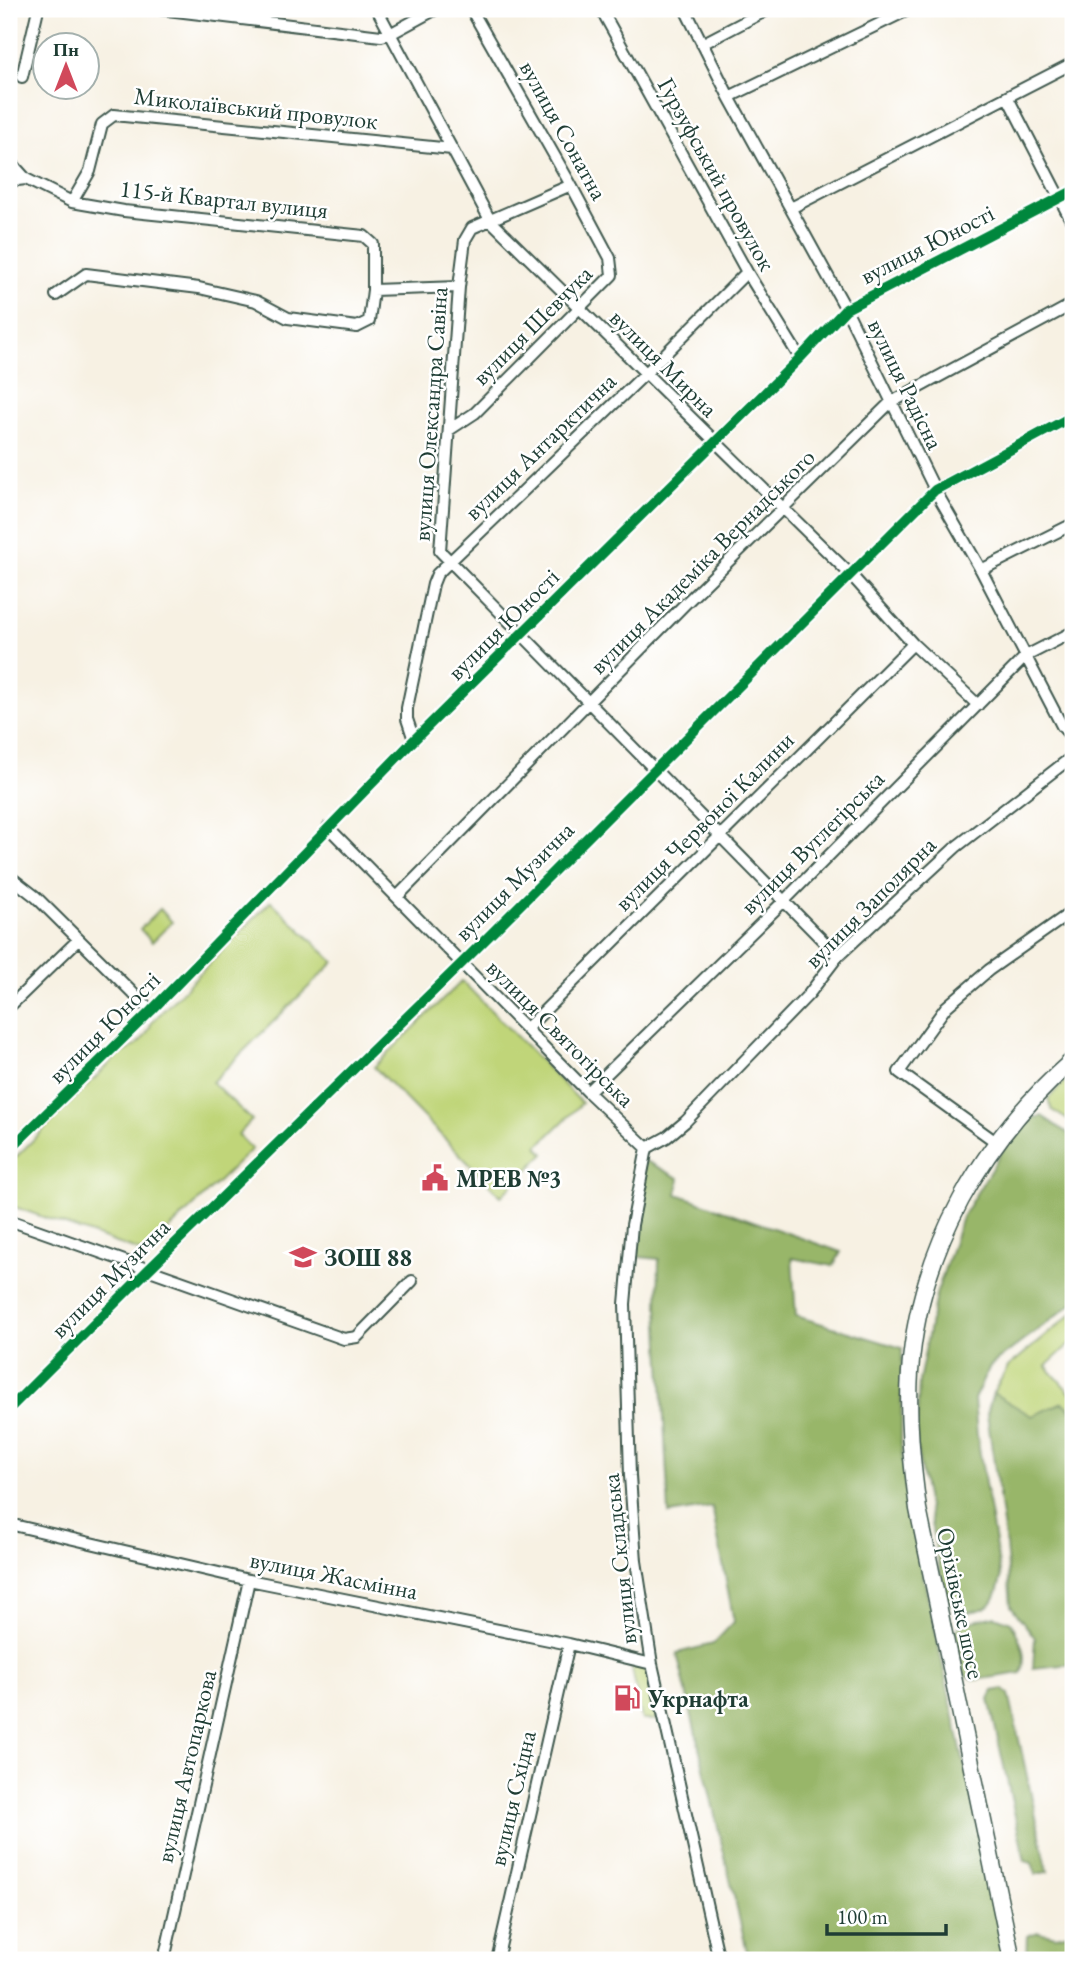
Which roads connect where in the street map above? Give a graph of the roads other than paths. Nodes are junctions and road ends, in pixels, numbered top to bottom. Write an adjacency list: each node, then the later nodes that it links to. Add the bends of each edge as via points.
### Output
1 (38, 9): 14 (street)
2 (159, 9): 10 (street)
3 (377, 9): 11 (street, вулиця Мирна)
4 (436, 9): 11 (street)
5 (471, 9): 21 (street, вулиця Сонатна)
6 (601, 9): 28 (street, Гурзуфський провулок)
7 (685, 9): 12 (street, вулиця Радісна)
8 (769, 9): 12 (street)
9 (910, 9): 15 (street)
10 (205, 11): 11 (street, via 364,35)
11 (390, 34): 17 (street, вулиця Мирна)
12 (702, 44): 15 (street, вулиця Радісна)
13 (1073, 63): 16 (street)
14 (22, 77)
15 (729, 97): 25 (street, вулиця Радісна)
16 (1008, 98): 23 (street); 25 (street)
17 (452, 149): 24 (street, Миколаївський провулок, via 114,115 102,124 90,171); 26 (street, вулиця Мирна)
18 (9, 160): 19 (street, 115-й Квартал вулиця)
19 (26, 180): 20 (street, 115-й Квартал вулиця); 24 (street, 115-й Квартал вулиця)
20 (9, 181)
21 (571, 185): 26 (street, вулиця Олександра Савіна); 29 (street, вулиця Сонатна, via 610,258)
22 (1073, 191): 23 (street, вулиця Юності)
23 (1060, 198): 27 (street); 35 (street, вулиця Юності)
24 (72, 202): 31 (street, 115-й Квартал вулиця, via 364,236 373,244)
25 (791, 208): 35 (street, вулиця Радісна)
26 (490, 220): 30 (street, вулиця Олександра Савіна, via 472,228 465,240); 34 (street, вулиця Мирна)
27 (1073, 224)
28 (747, 272): 36 (street, Гурзуфський провулок); 37 (street, вулиця Антарктична)
29 (612, 275): 34 (street, вулиця Шевчука)
30 (459, 288): 31 (street); 40 (street, вулиця Олександра Савіна)
31 (373, 290): 32 (street, 115-й Квартал вулиця, via 369,321 357,327 288,318 256,301 199,288 109,276 86,274)
32 (56, 295)
33 (1073, 304): 38 (street, вулиця Академіка Вернадського)
34 (581, 308): 37 (street, вулиця Мирна); 40 (street, вулиця Шевчука, via 475,413)
35 (846, 309): 36 (street, вулиця Юності); 38 (street, вулиця Радісна)
36 (800, 358): 41 (street, вулиця Юності)
37 (645, 374): 41 (street, вулиця Мирна); 45 (street, вулиця Антарктична)
38 (890, 402): 42 (street, вулиця Радісна); 43 (street, вулиця Академіка Вернадського)
39 (1073, 416): 42 (street, вулиця Музична)
40 (449, 430): 45 (street, вулиця Олександра Савіна, via 440,551)
41 (715, 443): 43 (street, вулиця Мирна); 49 (street, вулиця Юності)
42 (935, 490): 46 (street, вулиця Радісна); 47 (street, вулиця Музична)
43 (784, 509): 47 (street, вулиця Мирна); 52 (street, вулиця Академіка Вернадського)
44 (1073, 524): 46 (street)
45 (450, 562): 49 (street); 55 (street, вулиця Олександра Савіна, via 433,584 407,708)
46 (981, 570): 51 (street, вулиця Радісна)
47 (852, 576): 50 (street, вулиця Мирна); 57 (street, вулиця Музична)
48 (1073, 632): 51 (street, вулиця Вуглегірська)
49 (522, 634): 52 (street); 55 (street, вулиця Юності)
50 (913, 644): 53 (street, вулиця Мирна); 59 (street, вулиця Червоної Калини)
51 (1026, 656): 53 (street, вулиця Вуглегірська); 54 (street, вулиця Радісна)
52 (590, 703): 57 (street); 61 (street, вулиця Академіка Вернадського)
53 (978, 705): 62 (street, вулиця Вуглегірська)
54 (1073, 739)
55 (414, 740): 58 (street, вулиця Юності)
56 (1073, 756): 65 (street, вулиця Заполярна, via 956,847)
57 (656, 768): 59 (street); 66 (street, вулиця Музична)
58 (328, 827): 61 (street, вулиця Святогірська); 68 (street, вулиця Юності)
59 (720, 834): 62 (street); 69 (street, вулиця Червоної Калини)
60 (9, 876): 64 (street)
61 (397, 897): 66 (street, вулиця Святогірська)
62 (785, 900): 65 (street); 71 (street, вулиця Вуглегірська)
63 (1073, 911): 72 (street, via 989,970 946,1007 899,1072)
64 (78, 940): 67 (street); 68 (street)
65 (838, 956): 73 (street, вулиця Заполярна, via 809,994 704,1102 667,1137)
66 (462, 963): 69 (street, вулиця Святогірська); 76 (street, вулиця Музична)
67 (9, 1007)
68 (150, 1011): 74 (street, вулиця Юності)
69 (526, 1029): 71 (street, вулиця Святогірська)
70 (1073, 1060): 72 (highway, Оріхівське шосе)
71 (588, 1092): 73 (street, вулиця Святогірська)
72 (996, 1142): 86 (highway, Оріхівське шосе, via 958,1202 937,1254 914,1340 909,1404 918,1509)
73 (647, 1148): 82 (street, вулиця Складська, via 632,1225 625,1304 636,1561)
74 (9, 1150)
75 (9, 1220): 76 (street)
76 (148, 1270): 77 (street, via 350,1340); 78 (street, вулиця Музична)
77 (412, 1281)
78 (9, 1409)
79 (9, 1524): 80 (street, вулиця Жасмінна)
80 (249, 1580): 81 (street, вулиця Жасмінна); 83 (street, вулиця Автопаркова)
81 (569, 1644): 82 (street, вулиця Жасмінна); 84 (street, вулиця Східна)
82 (652, 1664): 85 (street, вулиця Складська)
83 (164, 1960)
84 (497, 1960)
85 (719, 1960)
86 (1012, 1960)

